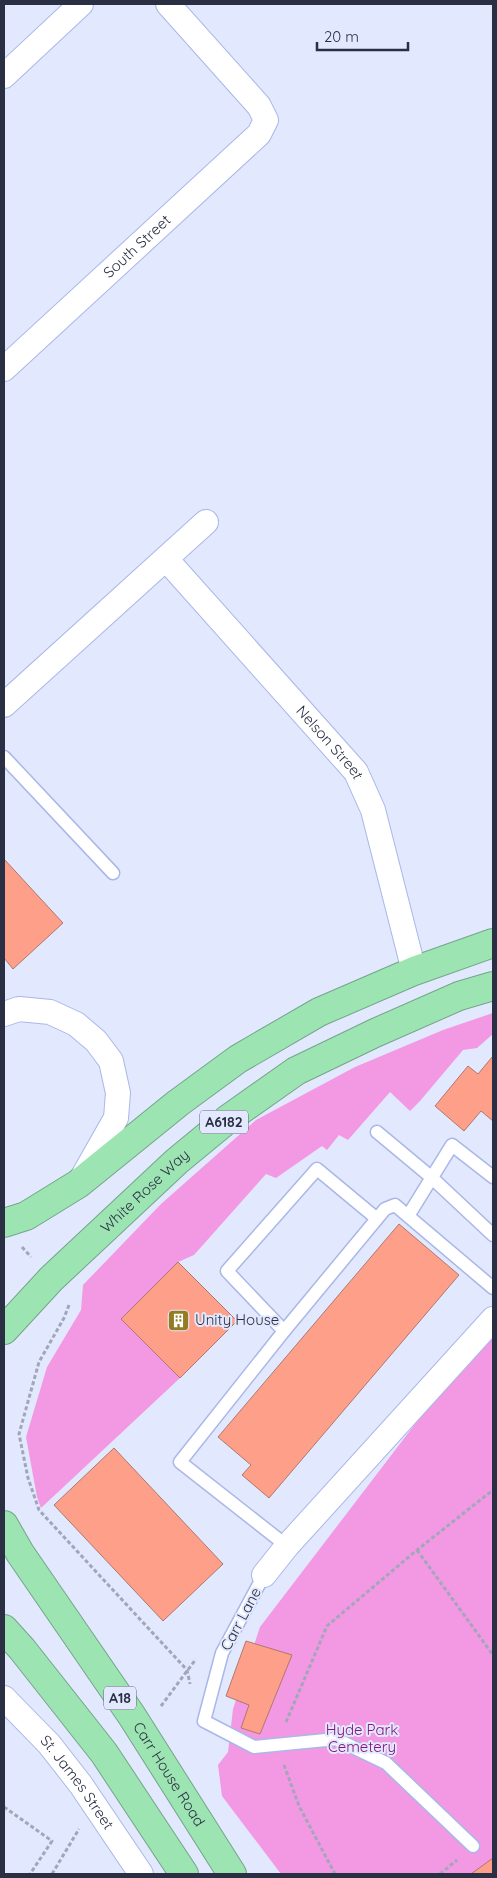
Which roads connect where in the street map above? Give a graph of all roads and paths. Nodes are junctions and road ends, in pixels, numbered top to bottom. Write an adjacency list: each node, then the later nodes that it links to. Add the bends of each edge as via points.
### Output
1 (81, 4): 3 (street)
2 (168, 4): 4 (street, South Street, via 259,106 266,120 259,134)
3 (4, 76)
4 (4, 369)
5 (206, 522): 6 (street)
6 (166, 559): 7 (street); 11 (street, Nelson Street, via 356,772 373,810)
7 (4, 705)
8 (4, 758): 9 (lane)
9 (113, 873)
10 (493, 943): 11 (highway, A6182)
11 (414, 971): 17 (highway, A6182, via 318,1012 238,1059)
12 (493, 986): 23 (highway, White Rose Way / A6182, via 459,996 296,1071 228,1119 178,1161)
13 (4, 1014): 17 (street, via 19,1009 50,1012 76,1024 96,1041 111,1061 118,1093 116,1118)
14 (377, 1132): 15 (lane)
15 (431, 1177): 16 (lane, via 452,1145); 18 (lane); 21 (lane)
16 (493, 1177)
17 (78, 1184): 20 (highway, A6182, via 26,1216)
18 (408, 1216): 19 (lane, via 395,1205 385,1208); 24 (lane)
19 (376, 1218): 27 (lane); 27 (lane, via 317,1169 227,1271)
20 (4, 1223)
21 (493, 1235)
22 (21, 1246): 23 (path)
23 (51, 1279): 26 (highway, White Rose Way / A6182); 36 (path, via 70,1303 39,1362 19,1434 28,1478 39,1510 187,1670)
24 (493, 1288)
25 (493, 1319): 30 (street, Carr Lane)
26 (4, 1330)
27 (284, 1331): 30 (lane, via 180,1462)
28 (493, 1490): 31 (path)
29 (4, 1525): 45 (highway, Carr House Road / A18, via 132,1716)
30 (287, 1546): 32 (street, Carr Lane)
31 (417, 1550): 34 (path); 37 (path, via 328,1626)
32 (264, 1575): 37 (lane, Carr Lane, via 222,1653 204,1721 254,1747)
33 (4, 1629): 44 (highway, via 104,1753)
34 (493, 1655)
35 (4, 1698): 43 (street, St. James Street, via 49,1744 81,1785)
36 (156, 1714)
37 (276, 1744): 40 (lane, Carr Lane, via 336,1739 386,1762); 46 (path, via 299,1806)
38 (4, 1807): 41 (path, via 52,1840)
39 (79, 1829): 42 (path)
40 (473, 1846)
41 (30, 1874)
42 (52, 1874)
43 (141, 1874)
44 (184, 1874)
45 (232, 1874)
46 (335, 1874)

